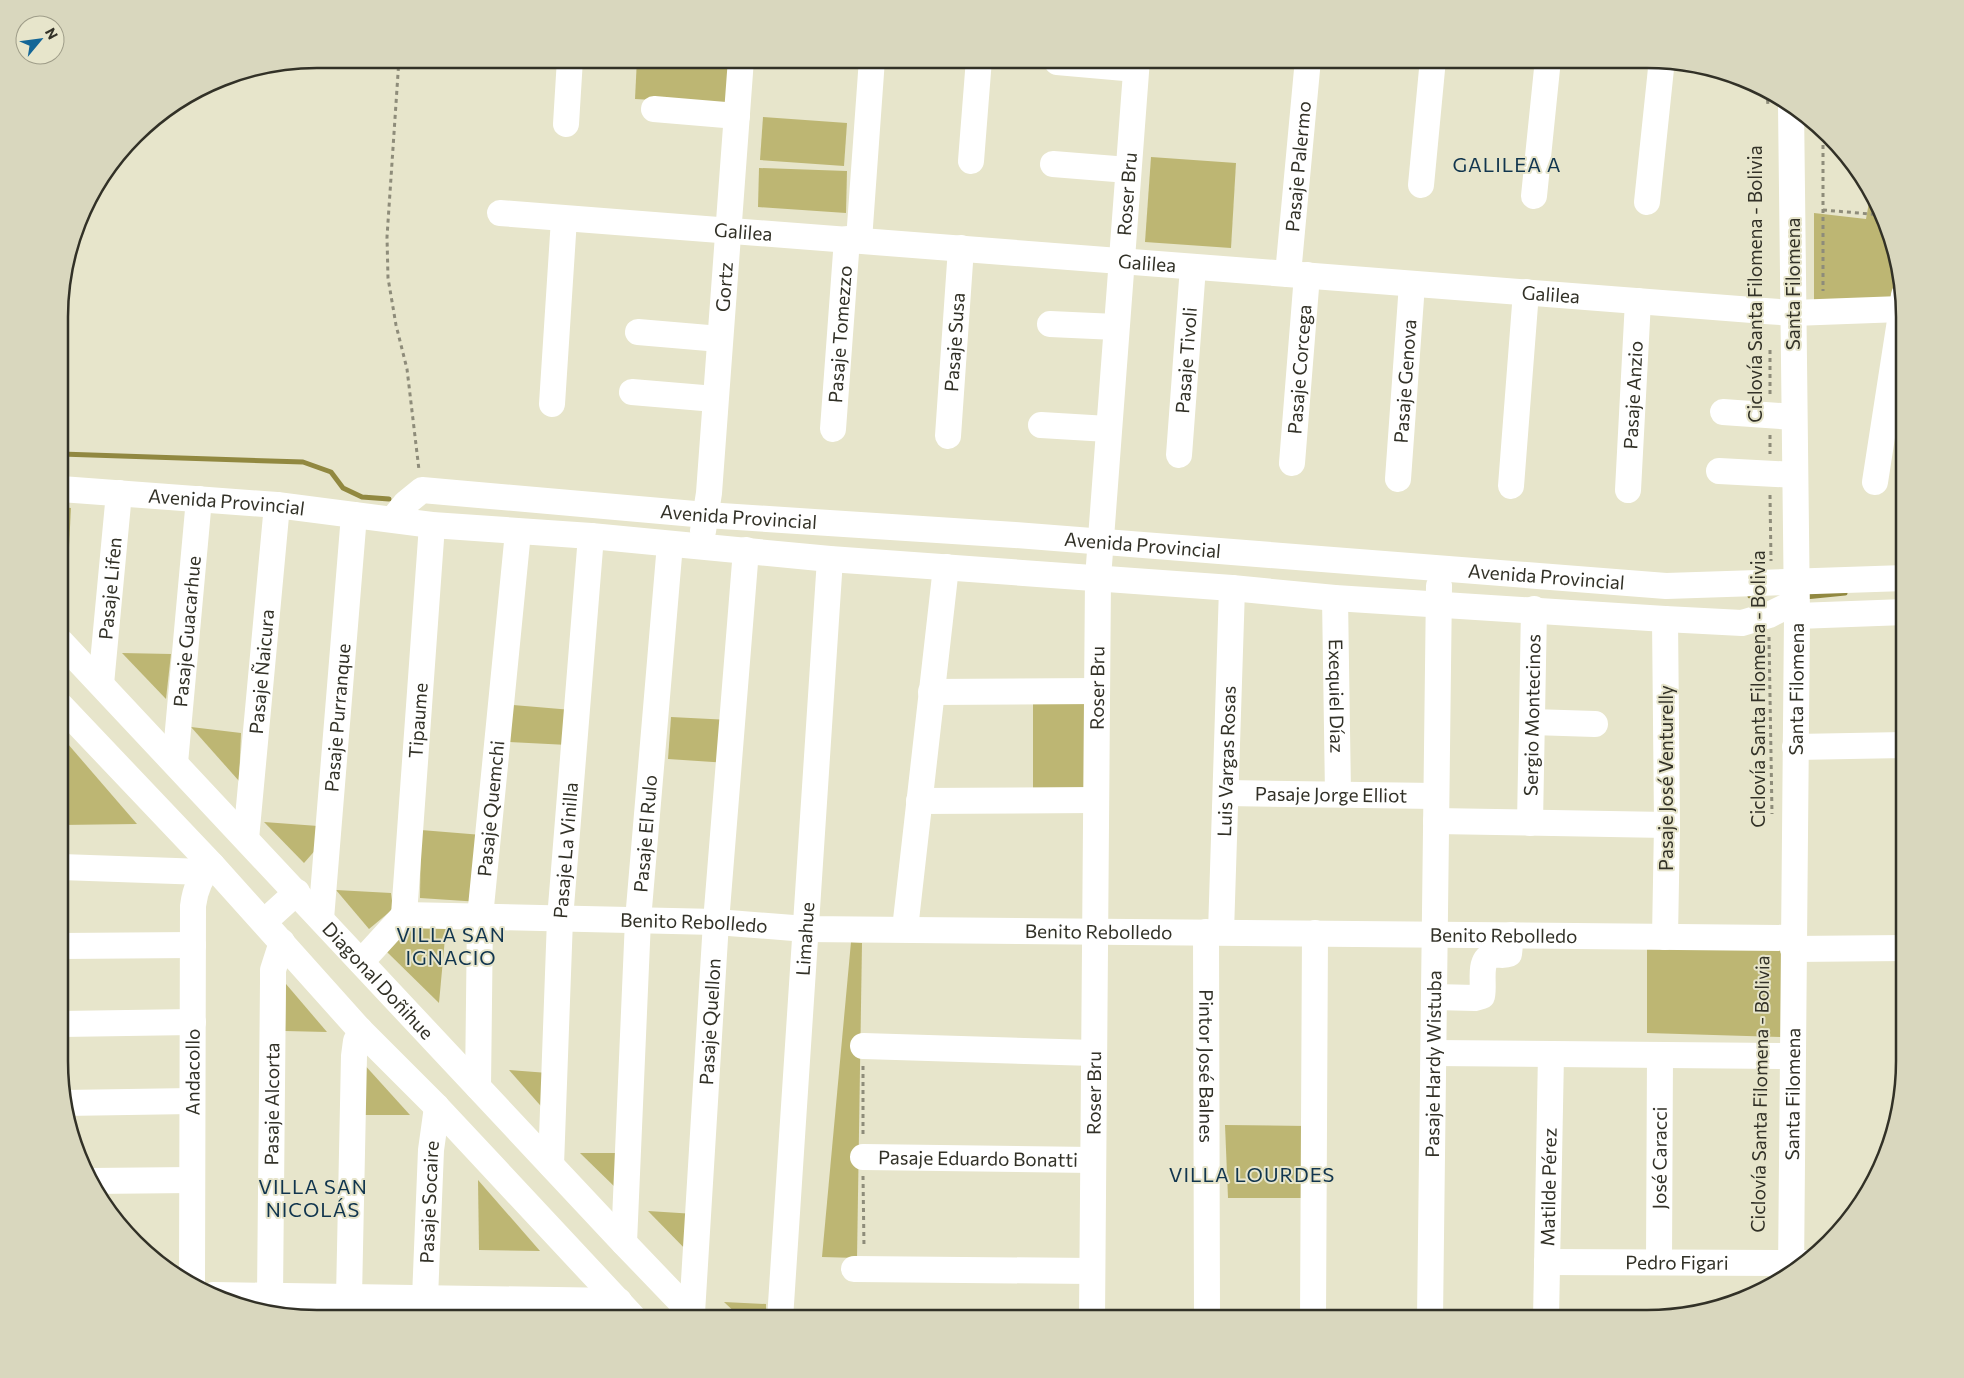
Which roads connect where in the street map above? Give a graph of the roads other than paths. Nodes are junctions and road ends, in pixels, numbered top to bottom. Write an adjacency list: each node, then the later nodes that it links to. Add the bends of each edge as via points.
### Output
1 (569, 68): 13 (street)
2 (740, 68): 12 (street, Gortz)
3 (871, 68): 23 (street, Pasaje Tomezzo)
4 (978, 68): 14 (street)
5 (1136, 68): 16 (street, Roser Bru)
6 (1308, 68): 27 (street, Pasaje Palermo)
7 (1432, 68): 17 (street)
8 (1547, 68): 18 (street)
9 (1661, 68): 19 (street)
10 (1780, 108): 32 (street, Santa Filomena)
11 (654, 109): 12 (street)
12 (737, 116): 22 (street, Gortz)
13 (566, 124)
14 (971, 161)
15 (1052, 164): 16 (street)
16 (1128, 170): 25 (street, Roser Bru)
17 (1421, 185)
18 (1534, 196)
19 (1647, 202)
20 (500, 213): 21 (street, Galilea)
21 (564, 219): 22 (street, Galilea); 40 (street)
22 (728, 231): 23 (street, Galilea); 36 (street, Gortz)
23 (853, 240): 24 (street, Galilea); 44 (street, Pasaje Tomezzo)
24 (961, 248): 25 (street, Galilea); 46 (street, Pasaje Susa)
25 (1121, 261): 26 (street, Galilea); 34 (street, Roser Bru)
26 (1193, 267): 27 (street, Galilea); 47 (street, Pasaje Tivoli)
27 (1298, 275): 28 (street, Galilea); 48 (street, Pasaje Corcega)
28 (1412, 284): 29 (street, Galilea); 51 (street, Pasaje Genova)
29 (1526, 292): 30 (street, Galilea); 53 (street)
30 (1638, 301): 32 (street, Galilea); 55 (street, Pasaje Anzio)
31 (1896, 303): 32 (street, Galilea, via 1823,312)
32 (1782, 312): 42 (street, Santa Filomena)
33 (1050, 324): 34 (street)
34 (1116, 327): 45 (street, Roser Bru)
35 (638, 332): 36 (street)
36 (720, 339): 39 (street, Gortz)
37 (1896, 347): 52 (street)
38 (632, 392): 39 (street)
39 (715, 399): 59 (street, Gortz)
40 (552, 404)
41 (1723, 412): 42 (street)
42 (1782, 416): 50 (street, Santa Filomena)
43 (1041, 425): 45 (street)
44 (833, 429)
45 (1108, 429): 65 (street, Roser Bru)
46 (948, 436)
47 (1179, 455)
48 (1292, 463)
49 (1719, 471): 50 (street)
50 (1782, 475): 75 (street, Santa Filomena)
51 (1398, 479)
52 (1875, 482)
53 (1511, 486)
54 (68, 489): 56 (street, Avenida Provincial)
55 (1628, 490)
56 (119, 493): 57 (street, Avenida Provincial); 82 (street, Pasaje Lifen)
57 (199, 499): 58 (street, Avenida Provincial); 90 (street, Pasaje Guacarhue)
58 (277, 505): 60 (street, Avenida Provincial); 98 (street, Pasaje Ñaicura)
59 (706, 515): 61 (street, Avenida Provincial, via 422,490); 65 (street, Avenida Provincial); 67 (street, Gortz)
60 (354, 516): 61 (street, Avenida Provincial); 105 (street, Pasaje Purranque)
61 (393, 519): 62 (street, Avenida Provincial)
62 (432, 525): 63 (street, Avenida Provincial); 102 (street, Tipaume)
63 (518, 532): 64 (street, Avenida Provincial); 103 (street, Pasaje Quemchi)
64 (591, 536): 66 (street, Avenida Provincial); 104 (street, Pasaje La Vinilla)
65 (1100, 541): 71 (street, Avenida Provincial); 72 (street, Roser Bru)
66 (670, 544): 67 (street, Avenida Provincial); 106 (street, Pasaje El Rulo)
67 (700, 546): 68 (street, Avenida Provincial)
68 (746, 550): 69 (street, Avenida Provincial); 108 (street, Pasaje Quellon)
69 (830, 559): 70 (street, Avenida Provincial); 109 (street, Limahue)
70 (946, 567): 72 (street, Avenida Provincial); 83 (street)
71 (1439, 568): 75 (street, Avenida Provincial); 77 (street, Pasaje Hardy Wistuba)
72 (1098, 578): 74 (street, Avenida Provincial); 84 (street, Roser Bru)
73 (1896, 579): 75 (street, Avenida Provincial)
74 (1232, 588): 76 (street, Avenida Provincial); 91 (street, Luis Vargas Rosas)
75 (1790, 595): 79 (street); 80 (street, Avenida Provincial, via 1769,615 1742,623); 89 (street, Santa Filomena)
76 (1335, 598): 77 (street, Avenida Provincial); 92 (street, Exequiel Díaz)
77 (1438, 604): 78 (street, Avenida Provincial); 95 (street, Pasaje Hardy Wistuba)
78 (1534, 610): 80 (street, Avenida Provincial); 86 (street, Sergio Montecinos)
79 (1896, 611)
80 (1665, 619): 97 (street, Pasaje José Venturelly)
81 (68, 649): 82 (street, Diagonal Doñihue)
82 (102, 684): 90 (street, Diagonal Doñihue)
83 (932, 692): 84 (street); 94 (street)
84 (1097, 692): 93 (street, Roser Bru)
85 (68, 714): 100 (street)
86 (1532, 722): 87 (street); 96 (street, Sergio Montecinos)
87 (1595, 724)
88 (1896, 746): 89 (street)
89 (1795, 747): 118 (street, Santa Filomena)
90 (175, 762): 98 (street, Diagonal Doñihue)
91 (1226, 793): 92 (street, Pasaje Jorge Elliot); 112 (street, Luis Vargas Rosas)
92 (1338, 794): 95 (street, Pasaje Jorge Elliot)
93 (1096, 800): 94 (street); 111 (street, Roser Bru)
94 (919, 801): 110 (street)
95 (1436, 808): 96 (street, Pasaje Jorge Elliot); 114 (street, Pasaje Hardy Wistuba)
96 (1530, 822): 97 (street, Pasaje Jorge Elliot)
97 (1667, 825): 116 (street, Pasaje José Venturelly)
98 (246, 838): 101 (street, Diagonal Doñihue)
99 (68, 866): 100 (street)
100 (208, 868): 107 (street); 119 (street, Andacollo, via 195,896)
101 (297, 892): 105 (street, Diagonal Doñihue); 107 (street)
102 (404, 916): 103 (street, Benito Rebolledo); 122 (street)
103 (480, 917): 104 (street, Benito Rebolledo); 133 (street, Pasaje Quemchi)
104 (560, 918): 106 (street, Benito Rebolledo); 139 (street, Pasaje La Vinilla)
105 (321, 919): 122 (street, Diagonal Doñihue)
106 (638, 920): 108 (street, Benito Rebolledo); 142 (street, Pasaje El Rulo)
107 (264, 922): 117 (street)
108 (716, 922): 109 (street, Benito Rebolledo); 156 (street, Pasaje Quellon)
109 (806, 929): 110 (street, Benito Rebolledo); 157 (street, Limahue)
110 (905, 929): 111 (street, Benito Rebolledo)
111 (1095, 931): 112 (street, Benito Rebolledo); 128 (street, Roser Bru)
112 (1214, 932): 113 (street, Benito Rebolledo); 159 (street, Pintor José Balnes)
113 (1315, 933): 114 (street, Benito Rebolledo); 160 (street)
114 (1435, 935): 115 (street, Benito Rebolledo); 123 (street, Pasaje Hardy Wistuba)
115 (1511, 935): 116 (street, Benito Rebolledo); 123 (street, via 1509,954 1494,955 1484,963 1482,996)
116 (1665, 937): 118 (street, Benito Rebolledo)
117 (282, 942): 126 (street); 151 (street, Pasaje Alcorta, via 273,970)
118 (1793, 944): 121 (street, Benito Rebolledo); 132 (street, Santa Filomena)
119 (193, 945): 120 (street); 124 (street, Andacollo)
120 (68, 946)
121 (1896, 948)
122 (361, 962): 133 (street, Diagonal Doñihue)
123 (1434, 997): 129 (street, Pasaje Hardy Wistuba)
124 (192, 1022): 125 (street); 134 (street, Andacollo)
125 (68, 1024)
126 (360, 1030): 136 (street); 152 (street, via 354,1056)
127 (863, 1046): 128 (street)
128 (1094, 1053): 138 (street, Roser Bru)
129 (1434, 1053): 130 (street); 161 (street, Pasaje Hardy Wistuba)
130 (1551, 1054): 131 (street); 144 (street, Matilde Pérez)
131 (1660, 1055): 132 (street); 145 (street, José Caracci)
132 (1792, 1056): 143 (street, Santa Filomena)
133 (478, 1087): 139 (street, Diagonal Doñihue)
134 (192, 1102): 135 (street); 140 (street, Andacollo)
135 (71, 1103)
136 (437, 1107): 153 (street, Pasaje Socaire, via 431,1150); 154 (street)
137 (863, 1157): 138 (street, Pasaje Eduardo Bonatti)
138 (1093, 1160): 148 (street, Roser Bru)
139 (551, 1165): 142 (street, Diagonal Doñihue)
140 (192, 1180): 141 (street); 149 (street, Andacollo)
141 (98, 1181)
142 (624, 1243): 155 (street, Diagonal Doñihue)
143 (1796, 1261)
144 (1547, 1262): 145 (street, Pedro Figari); 162 (street, Matilde Pérez)
145 (1659, 1262): 146 (street, Pedro Figari)
146 (1790, 1266)
147 (854, 1269): 148 (street)
148 (1092, 1271): 158 (street, Roser Bru)
149 (192, 1277)
150 (231, 1295): 151 (street)
151 (270, 1296): 152 (street)
152 (349, 1296): 153 (street)
153 (425, 1298): 154 (street)
154 (627, 1310)
155 (689, 1310)
156 (695, 1310)
157 (781, 1310)
158 (1092, 1310)
159 (1207, 1310)
160 (1313, 1310)
161 (1430, 1310)
162 (1546, 1310)

